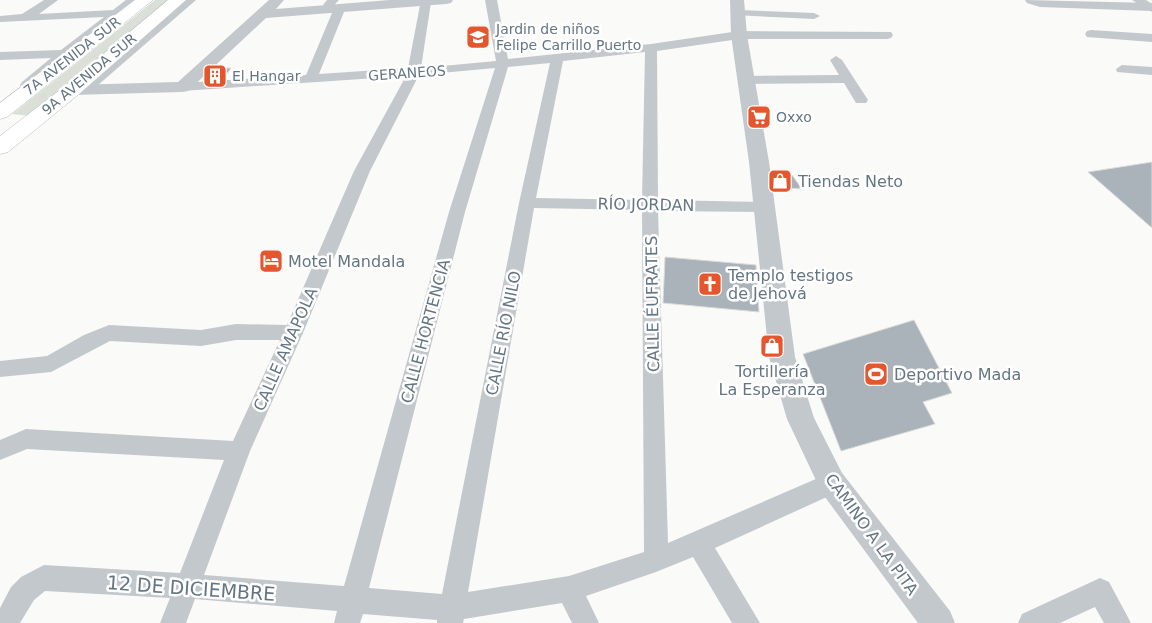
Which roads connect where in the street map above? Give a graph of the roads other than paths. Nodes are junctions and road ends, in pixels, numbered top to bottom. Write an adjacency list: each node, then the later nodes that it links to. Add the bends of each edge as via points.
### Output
1 (52, 0): 18 (street)
2 (133, 0): 14 (street)
3 (145, 0): 37 (main road, 7A AVENIDA SUR)
4 (178, 0): 36 (main road, 9A AVENIDA SUR)
5 (190, 0): 36 (street)
6 (277, 0): 15 (street)
7 (446, 0): 10 (street)
8 (491, 0): 28 (street)
9 (1032, 0): 11 (street, via 1040,3)
10 (424, 2): 12 (street); 31 (street, CALLE AMAPOLA)
11 (1080, 2): 13 (street)
12 (333, 4): 15 (street); 33 (street, via 338,12)
13 (1148, 6)
14 (116, 13): 18 (street); 24 (street)
15 (262, 14): 35 (street)
16 (738, 16): 17 (street); 21 (street, GERANEOS); 23 (street, GERANEOS); 34 (street, CAMINO A LA PITA)
17 (814, 16)
18 (25, 18): 19 (street)
19 (0, 19)
20 (1091, 34): 22 (street)
21 (887, 35)
22 (1152, 38)
23 (652, 48): 26 (street, GERANEOS); 42 (street, CALLE ÉUFRATES)
24 (64, 54): 25 (street); 37 (street, via 32,79)
25 (0, 56)
26 (557, 58): 28 (street, GERANEOS); 41 (street, CALLE RÍO NILO)
27 (836, 60): 32 (street)
28 (503, 64): 31 (street, GERANEOS); 53 (street, CALLE HORTENCIA, via 457,212)
29 (1122, 69): 30 (street)
30 (1152, 71)
31 (414, 73): 33 (street, GERANEOS); 44 (street, CALLE AMAPOLA, via 362,171)
32 (846, 79): 34 (street); 38 (street)
33 (310, 80): 35 (street, GERANEOS)
34 (746, 80): 43 (street, CAMINO A LA PITA)
35 (182, 87): 36 (street, GERANEOS)
36 (79, 90): 40 (main road, 9A AVENIDA SUR)
37 (18, 99): 39 (main road, 7A AVENIDA SUR)
38 (861, 100)
39 (0, 113)
40 (0, 147)
41 (527, 203): 42 (street, RÍO JORDAN); 54 (street, CALLE RÍO NILO)
42 (650, 204): 43 (street, RÍO JORDAN); 50 (street, CALLE ÉUFRATES)
43 (764, 206): 48 (street, CAMINO A LA PITA, via 782,357 801,419)
44 (293, 333): 45 (street, via 236,332 201,338 109,333 51,364); 47 (street, CALLE AMAPOLA)
45 (0, 369)
46 (0, 450): 47 (street, via 26,439)
47 (239, 451): 51 (street, CALLE AMAPOLA)
48 (832, 483): 49 (street, 12 DE DICIEMBRE); 59 (street, CAMINO A LA PITA)
49 (698, 543): 50 (street, 12 DE DICIEMBRE); 58 (street)
50 (656, 560): 52 (street, 12 DE DICIEMBRE)
51 (187, 586): 53 (street, 12 DE DICIEMBRE); 55 (street, 12 DE DICIEMBRE, via 44,578 31,583 22,593); 56 (street, CALLE AMAPOLA)
52 (569, 589): 54 (street, 12 DE DICIEMBRE); 57 (street)
53 (349, 612): 54 (street, 12 DE DICIEMBRE)
54 (450, 616)
55 (6, 623)
56 (173, 623)
57 (586, 623)
58 (747, 623)
59 (938, 623)
60 (1031, 623): 61 (street, via 1100,591)
61 (1118, 623)

